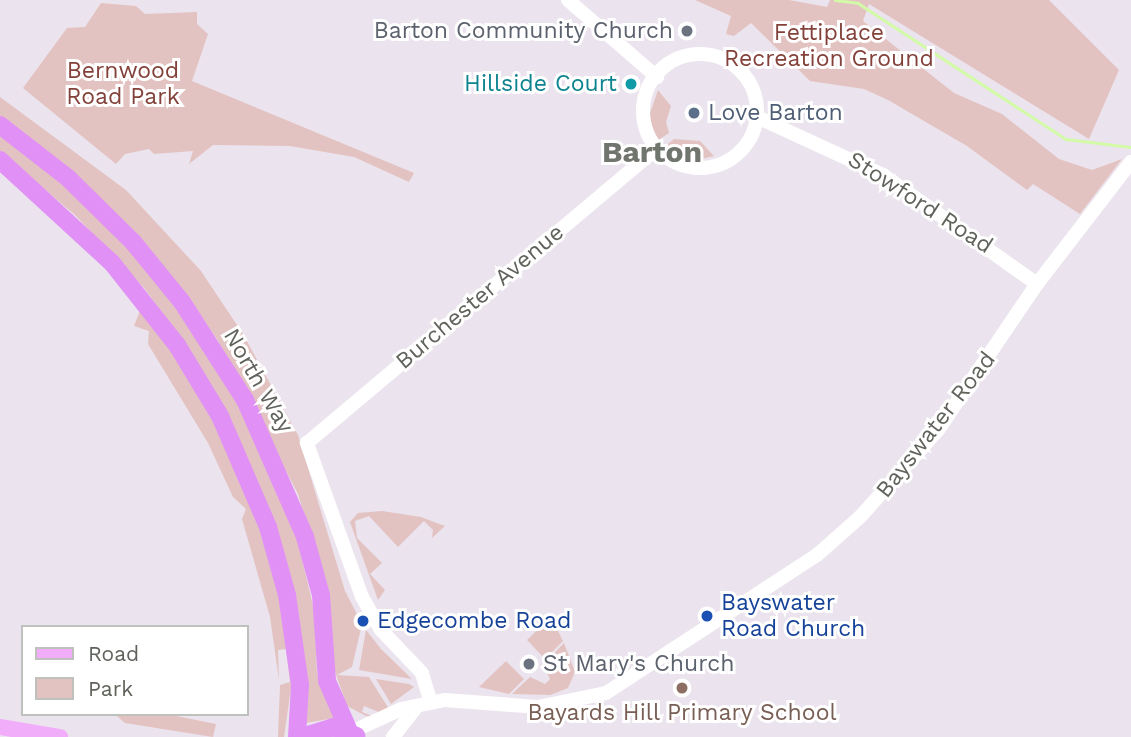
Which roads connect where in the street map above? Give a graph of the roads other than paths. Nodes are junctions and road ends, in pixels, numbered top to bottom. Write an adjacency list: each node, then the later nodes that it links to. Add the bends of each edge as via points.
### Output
1 (568, 0): 2 (street)
2 (657, 77): 3 (street, via 686,56 719,55 752,81); 5 (street, via 642,114)
3 (757, 117): 5 (street, via 742,145 712,166 680,166); 8 (street, Stowford Road, via 883,175)
4 (0, 125): 12 (highway, North Way, via 68,178 133,242 182,302 245,400 305,537 321,595 327,681)
5 (654, 151): 9 (street, Burchester Avenue)
6 (0, 160): 14 (highway, via 112,263 177,345 220,416 268,527 287,595 300,685)
7 (1130, 164): 8 (street, Bayswater Road)
8 (1037, 284): 10 (street, Bayswater Road, via 920,452 846,531 773,587 606,693 538,707 466,700)
9 (307, 443): 10 (street, North Way, via 362,597 393,645 422,673)
10 (424, 705): 12 (street, Bayswater Road); 15 (street)
11 (0, 727): 13 (main road)
12 (352, 733): 14 (highway, via 323,727)
13 (60, 737)
14 (299, 737)
15 (393, 737)

